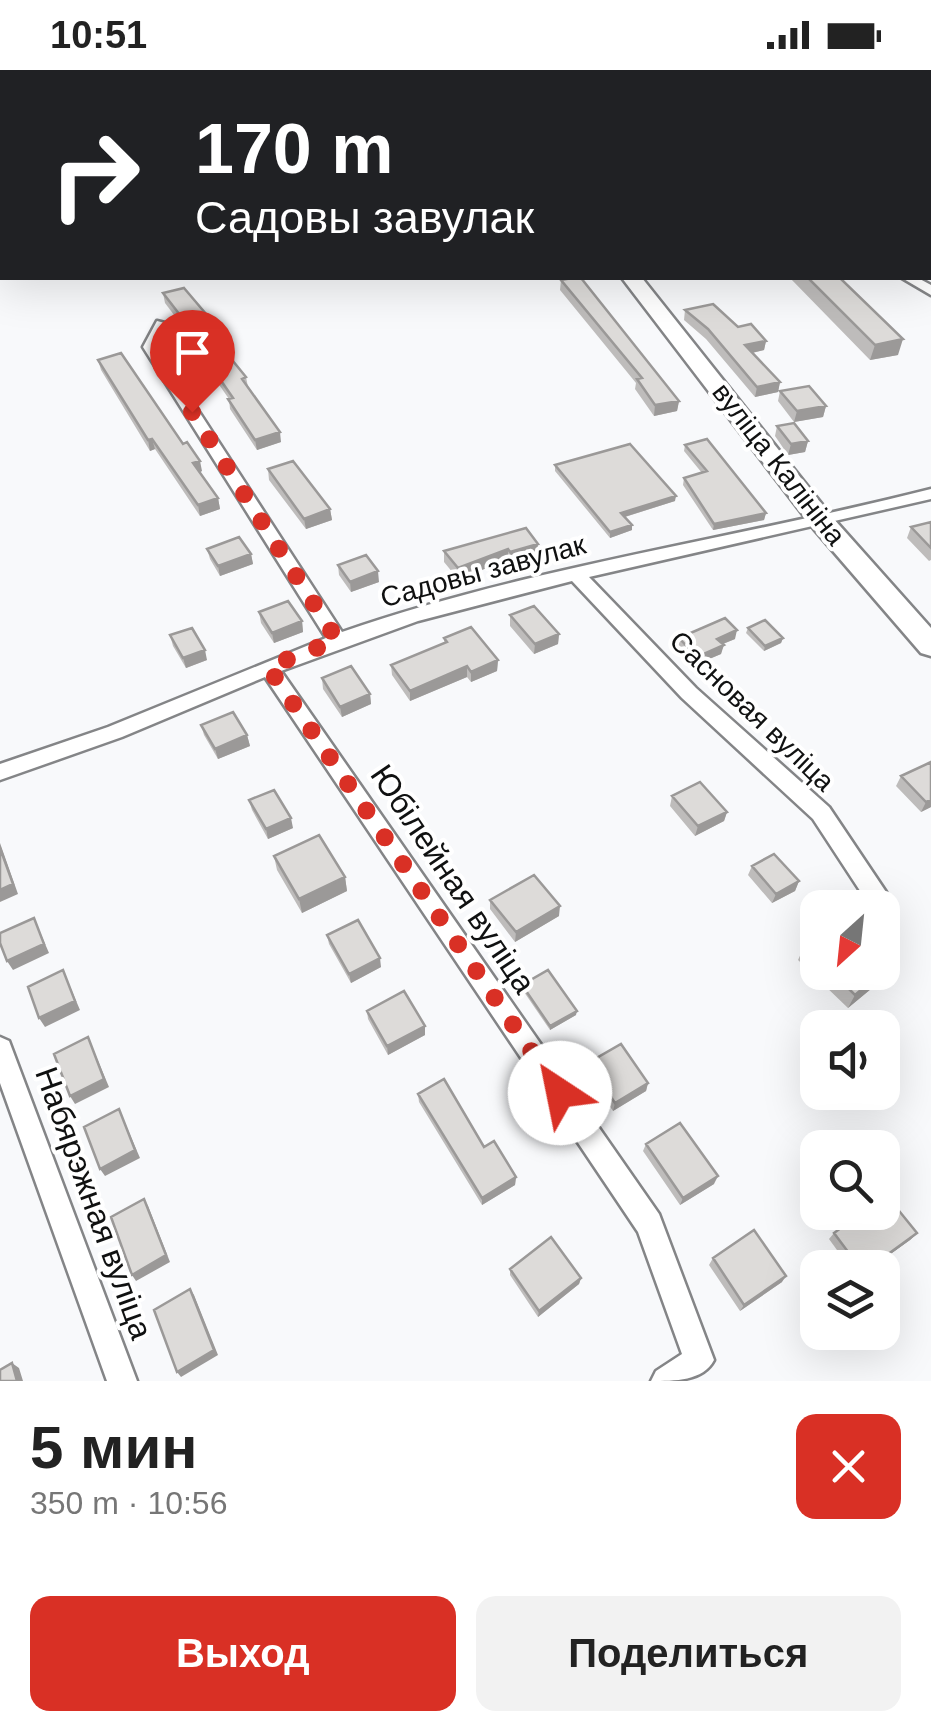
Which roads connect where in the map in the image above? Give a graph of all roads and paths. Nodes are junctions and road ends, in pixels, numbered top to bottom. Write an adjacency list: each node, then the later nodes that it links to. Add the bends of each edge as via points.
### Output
1 (634, 280): 4 (street, вуліца Калініна)
2 (162, 324): 6 (street, via 150,347)
3 (931, 494): 4 (street, Садовы завулак)
4 (823, 524): 5 (street, Садовы завулак); 7 (street, вуліца Калініна)
5 (575, 573): 6 (street, Садовы завулак); 10 (street, Сасновая вуліца, via 689,694 821,814)
6 (337, 640): 8 (street, Садовы завулак)
7 (931, 646)
8 (268, 667): 9 (street, Садовы завулак); 13 (street, Юбілейная вуліца, via 650,1224 699,1360)
9 (0, 772)
10 (872, 890)
11 (0, 1049): 12 (street, Набярэжная вуліца)
12 (122, 1381)
13 (666, 1381)

